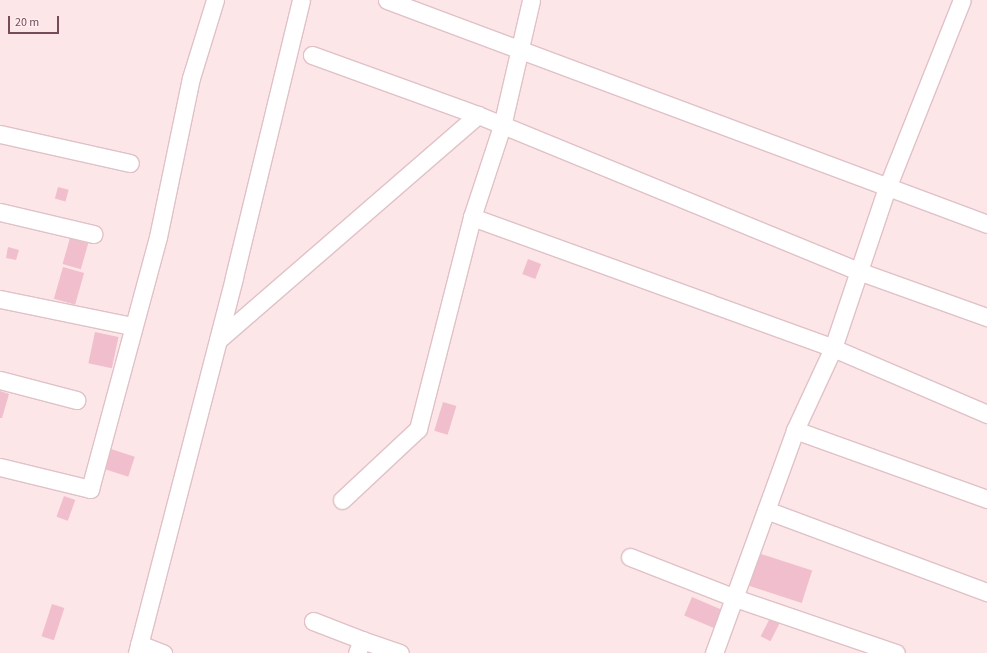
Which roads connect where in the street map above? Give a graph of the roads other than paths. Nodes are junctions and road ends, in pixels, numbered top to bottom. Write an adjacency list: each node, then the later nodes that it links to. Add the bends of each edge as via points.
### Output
1 (215, 0): 20 (street, via 191,78 158,237)
2 (301, 0): 21 (street)
3 (387, 0): 6 (street)
4 (531, 0): 6 (street)
5 (962, 0): 12 (street)
6 (519, 48): 9 (street); 12 (street)
7 (312, 56): 8 (street)
8 (478, 115): 9 (street); 21 (street)
9 (502, 126): 14 (street); 17 (street)
10 (0, 134): 11 (street)
11 (130, 163)
12 (887, 188): 15 (street); 17 (street)
13 (0, 212): 16 (street)
14 (472, 217): 22 (street); 29 (street, via 418,429)
15 (987, 224)
16 (93, 234)
17 (861, 272): 19 (street); 22 (street)
18 (0, 300): 20 (street)
19 (987, 317)
20 (132, 326): 27 (street, via 90,489)
21 (218, 340): 36 (street)
22 (833, 348): 25 (street); 26 (street)
23 (0, 380): 24 (street)
24 (76, 400)
25 (987, 414)
26 (795, 430): 28 (street); 30 (street)
27 (0, 467)
28 (987, 499)
29 (342, 500)
30 (766, 510): 32 (street); 33 (street)
31 (630, 557): 33 (street)
32 (987, 592)
33 (735, 598): 39 (street); 40 (street)
34 (313, 621): 35 (street)
35 (360, 646): 38 (street)
36 (138, 649): 37 (street)
37 (163, 653)
38 (400, 653)
39 (714, 653)
40 (896, 653)

